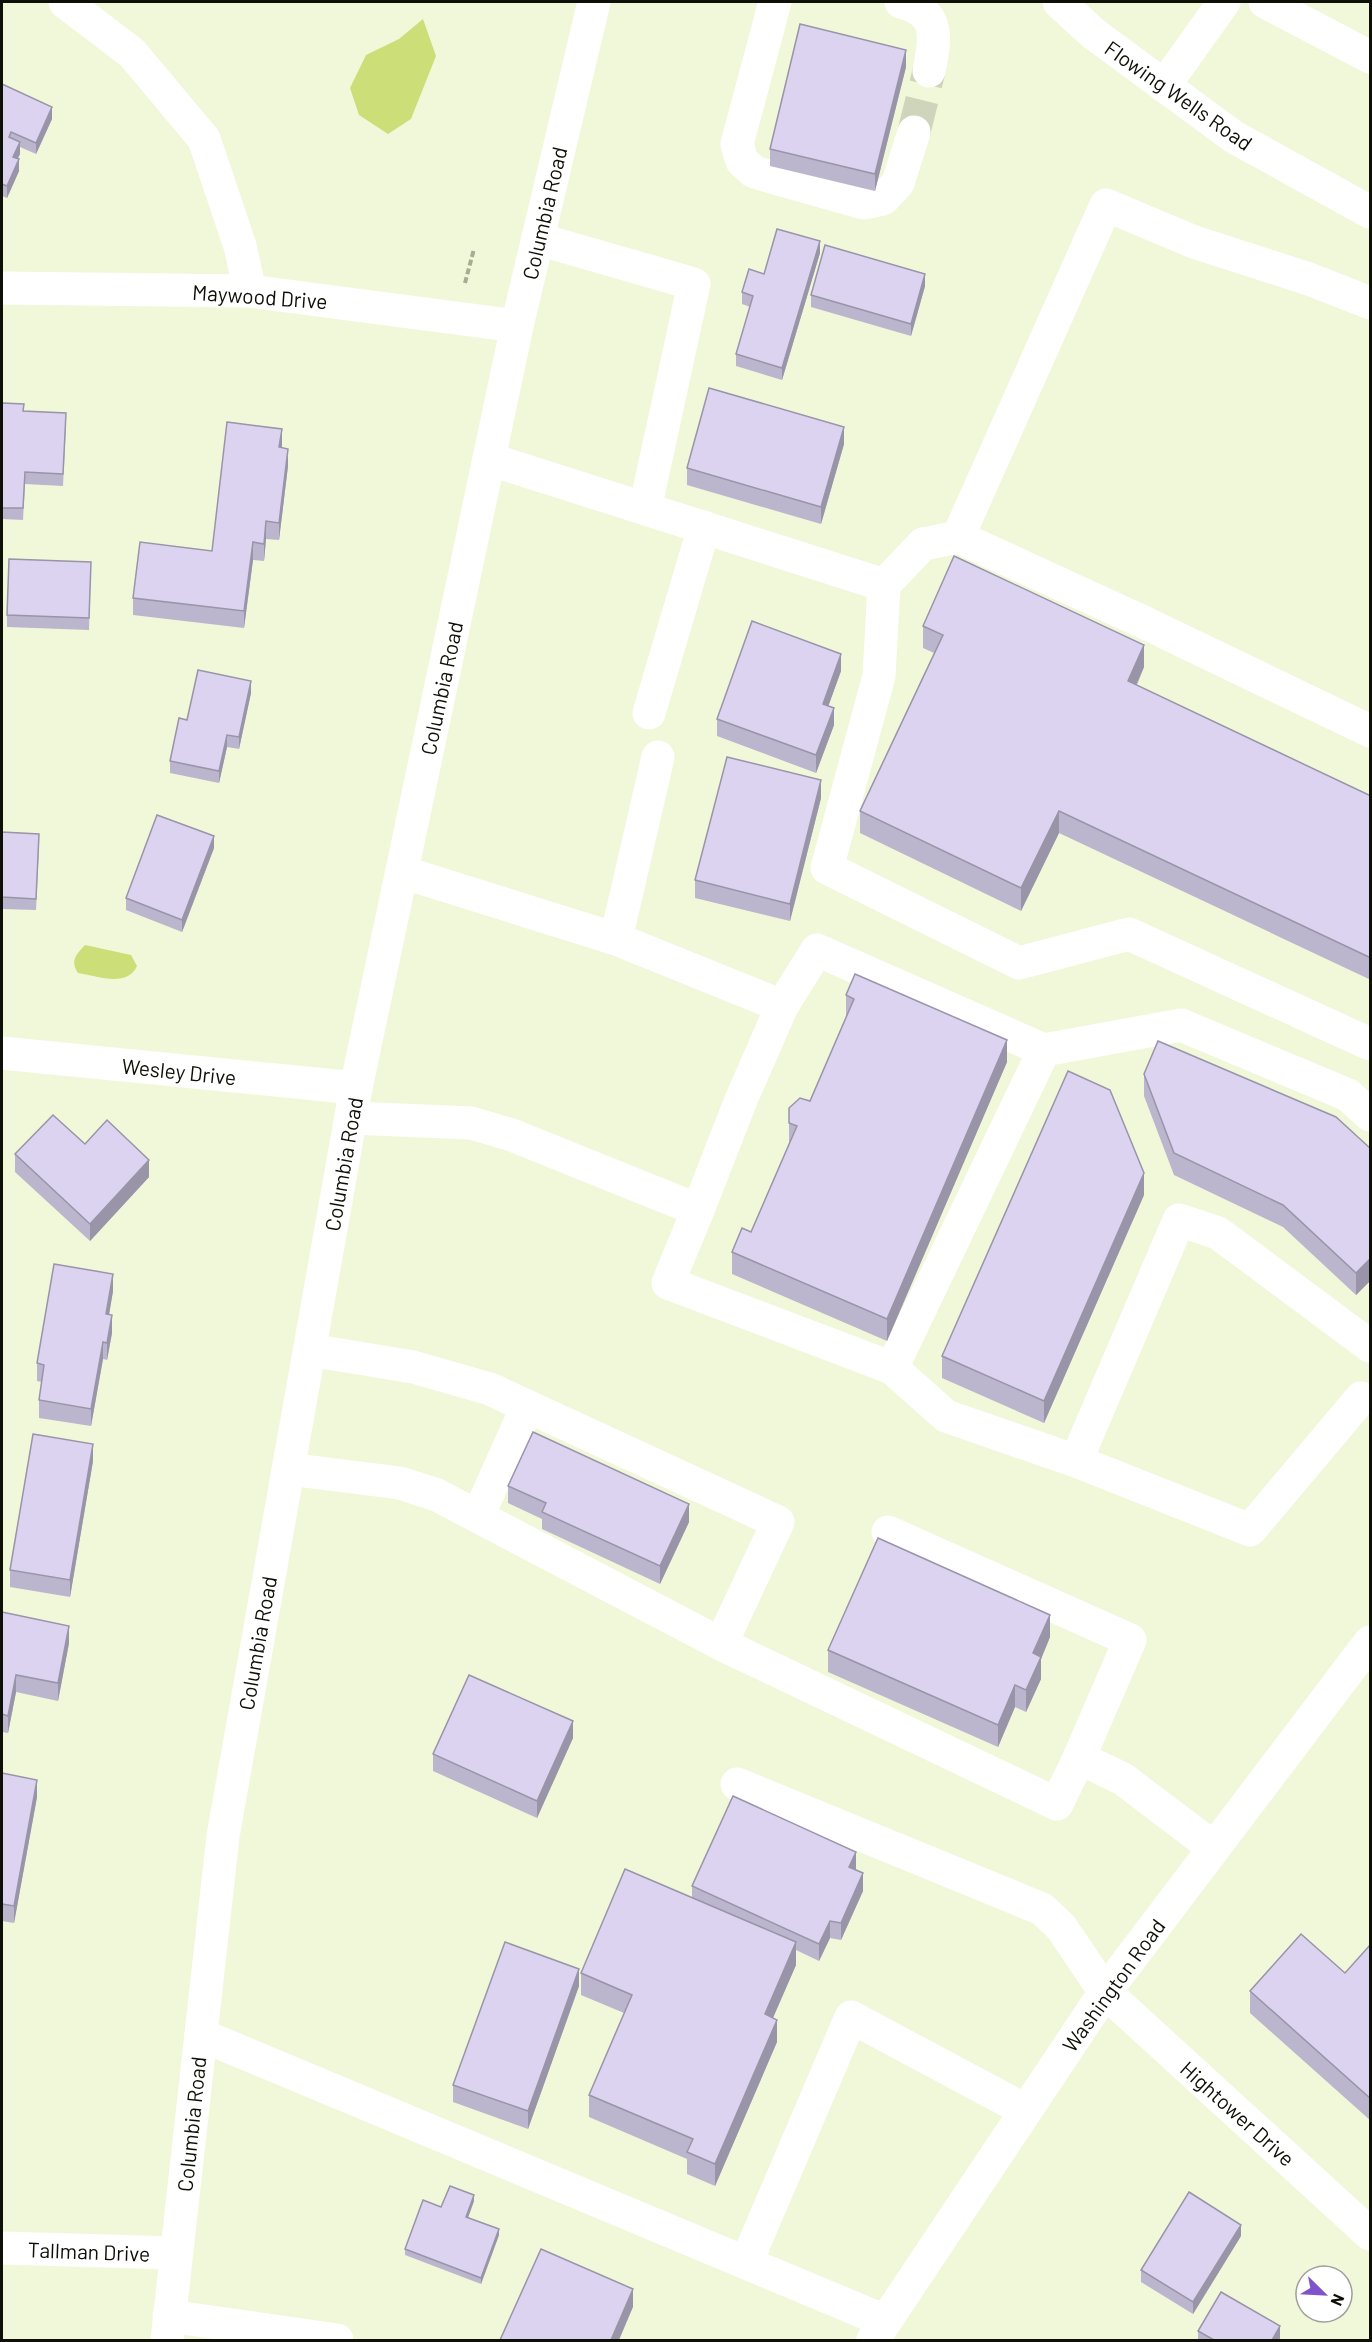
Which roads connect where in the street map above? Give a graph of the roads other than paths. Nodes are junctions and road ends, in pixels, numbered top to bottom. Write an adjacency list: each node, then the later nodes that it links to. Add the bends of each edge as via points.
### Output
1 (65, 2): 15 (main road, via 132,53 204,139 240,246)
2 (594, 2): 13 (main road, Columbia Road)
3 (775, 2): 11 (main road, via 737,144 742,161 754,172 863,203 883,199 898,183)
4 (1059, 2): 10 (main road, Flowing Wells Road, via 1094,34)
5 (1224, 2): 10 (main road)
6 (1265, 2): 8 (main road)
7 (910, 4): 9 (main road, via 933,26)
8 (1371, 57)
9 (929, 71)
10 (1164, 86): 12 (main road, Flowing Wells Road, via 1233,137)
11 (914, 132)
12 (1371, 212)
13 (538, 239): 17 (main road, Columbia Road); 19 (main road, via 694,284)
14 (2, 288): 15 (main road, Maywood Drive)
15 (250, 291): 17 (main road, Maywood Drive)
16 (1371, 303): 21 (main road, via 1194,242 1106,205)
17 (518, 326): 18 (main road, Columbia Road)
18 (489, 459): 19 (main road); 26 (main road, Columbia Road)
19 (645, 509): 20 (main road)
20 (704, 527): 22 (main road); 23 (main road)
21 (958, 537): 22 (main road, via 923,544); 24 (main road)
22 (884, 585): 29 (main road, via 879,676 827,868 1019,963 1129,934)
23 (649, 713)
24 (1371, 731)
25 (658, 757): 27 (main road)
26 (402, 872): 27 (main road); 32 (main road, Columbia Road)
27 (616, 939): 28 (main road)
28 (782, 1006): 30 (main road, via 817,950); 34 (main road)
29 (1371, 1044)
30 (1044, 1050): 33 (main road, via 1181,1025 1348,1095); 37 (main road)
31 (2, 1053): 32 (main road, Wesley Drive)
32 (354, 1103): 34 (main road, Wesley Drive, via 471,1123 512,1135); 36 (main road, Columbia Road)
33 (1371, 1115)
34 (698, 1210): 37 (main road, via 668,1283)
35 (1371, 1346): 40 (main road, via 1218,1233 1179,1220)
36 (310, 1350): 39 (main road, via 413,1367 490,1389); 41 (main road, Columbia Road)
37 (892, 1368): 40 (main road, via 946,1416)
38 (1367, 1396): 40 (main road, via 1250,1530)
39 (527, 1407): 42 (main road); 45 (main road, via 778,1522)
40 (1076, 1461)
41 (288, 1469): 42 (main road, via 400,1483 437,1495); 50 (main road, Columbia Road, via 223,1836)
42 (478, 1516): 45 (main road)
43 (888, 1532): 46 (main road, via 1130,1640)
44 (1371, 1642): 48 (main road, Washington Road)
45 (722, 1644): 46 (main road, via 1057,1804)
46 (1079, 1758): 48 (main road, via 1123,1779)
47 (737, 1784): 49 (main road, Hightower Drive, via 1041,1909 1061,1927)
48 (1214, 1848): 49 (main road, Washington Road)
49 (1104, 1992): 51 (main road, Washington Road); 52 (main road, Hightower Drive)
50 (201, 2035): 54 (main road, Columbia Road); 55 (main road)
51 (1025, 2110): 55 (main road, via 851,2017); 57 (main road, Washington Road)
52 (1371, 2234)
53 (2, 2248): 54 (main road, Tallman Drive)
54 (176, 2253): 56 (main road, Columbia Road)
55 (746, 2263): 57 (main road)
56 (168, 2328): 58 (main road)
57 (879, 2331)
58 (337, 2340)

